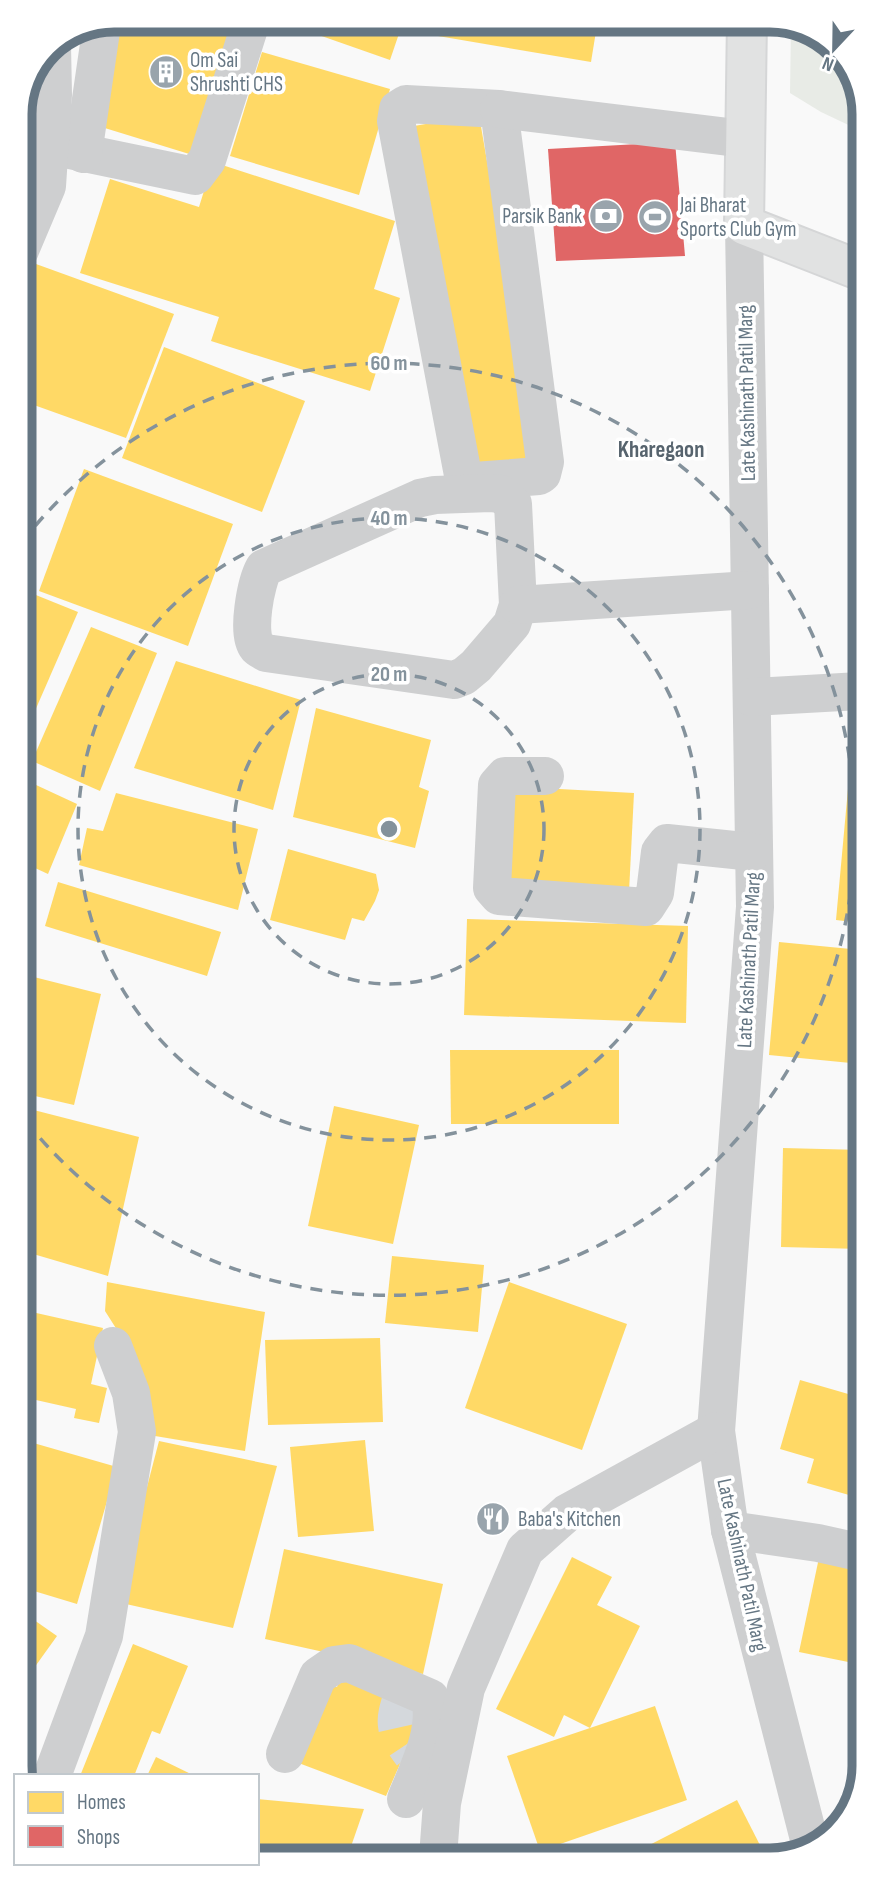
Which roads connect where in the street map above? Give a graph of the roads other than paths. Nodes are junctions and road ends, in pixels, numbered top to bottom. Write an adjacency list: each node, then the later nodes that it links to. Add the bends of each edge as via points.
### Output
1 (248, 32): 7 (street, via 207,160 195,176)
2 (747, 32): 6 (street, Late Kashinath Patil Marg)
3 (99, 33): 7 (street)
4 (52, 59): 7 (street, via 53,96)
5 (499, 110): 5 (street, via 545,462 539,476 474,481 463,475 396,115 406,104); 6 (street)
6 (745, 139): 9 (street, Late Kashinath Patil Marg)
7 (66, 150): 8 (street)
8 (33, 182)
9 (744, 225): 10 (street); 11 (street, Late Kashinath Patil Marg)
10 (852, 267)
11 (750, 590): 12 (street); 14 (street, Late Kashinath Patil Marg)
12 (518, 605): 12 (street, via 513,504 501,494 435,495 407,503 264,568 256,587 253,636 256,646 266,653 454,680 476,666 512,624)
13 (852, 691): 14 (street)
14 (752, 697): 16 (street, Late Kashinath Patil Marg)
15 (545, 776): 16 (street, via 505,776 497,785 492,888 499,896 646,907 655,893 660,852 667,843)
16 (753, 852): 18 (street, Late Kashinath Patil Marg, via 755,907)
17 (113, 1346): 23 (street, via 131,1392 137,1432 104,1636)
18 (716, 1432): 19 (street, Late Kashinath Patil Marg); 22 (street, via 567,1513 525,1550 466,1688)
19 (730, 1530): 20 (street); 25 (street, Late Kashinath Patil Marg)
20 (852, 1551)
21 (285, 1754): 22 (street, via 318,1676 349,1662 430,1698 433,1711)
22 (426, 1764): 24 (street); 26 (street, via 442,1803)
23 (53, 1774)
24 (406, 1799)
25 (809, 1838)
26 (439, 1848)

